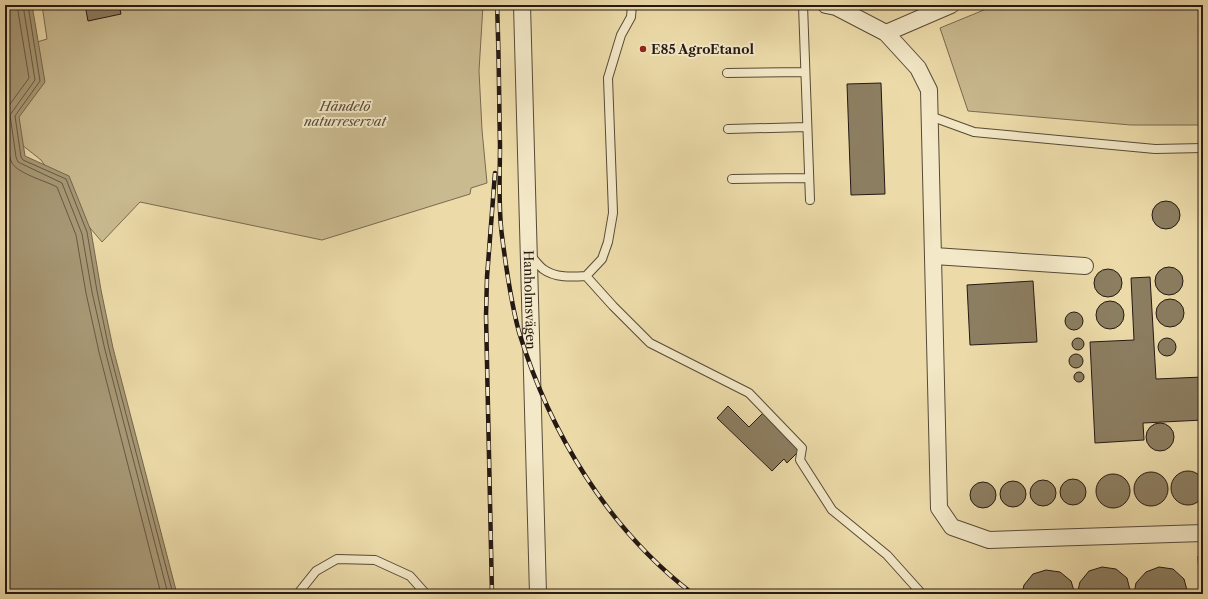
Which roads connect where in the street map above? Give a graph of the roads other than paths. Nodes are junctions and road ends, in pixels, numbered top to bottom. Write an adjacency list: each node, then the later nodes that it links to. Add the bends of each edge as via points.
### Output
1 (522, 5): 16 (street, Hanholmsvägen)
2 (632, 5): 19 (lane, via 631,17 621,35 608,78 613,213 602,259)
3 (803, 5): 7 (lane)
4 (826, 5): 6 (street, via 836,7)
5 (951, 5): 6 (street)
6 (886, 33): 9 (street, via 918,68 929,90)
7 (805, 72): 8 (lane); 10 (lane)
8 (727, 73)
9 (930, 116): 12 (lane, via 974,132 1155,149); 17 (street)
10 (807, 127): 11 (lane); 13 (lane)
11 (728, 129)
12 (1203, 148)
13 (809, 178): 14 (lane); 15 (lane)
14 (732, 179)
15 (810, 200)
16 (529, 255): 19 (lane, via 543,269 557,275); 23 (street, Hanholmsvägen)
17 (934, 256): 18 (street); 20 (street, via 939,508 952,527 989,540)
18 (1084, 266)
19 (586, 276): 24 (lane, via 650,343 749,393 802,448 800,460 832,510 888,554)
20 (1203, 533)
21 (301, 594): 22 (lane, via 300,591 316,571 337,558 375,560 410,576)
22 (426, 594)
23 (538, 594)
24 (922, 594)

